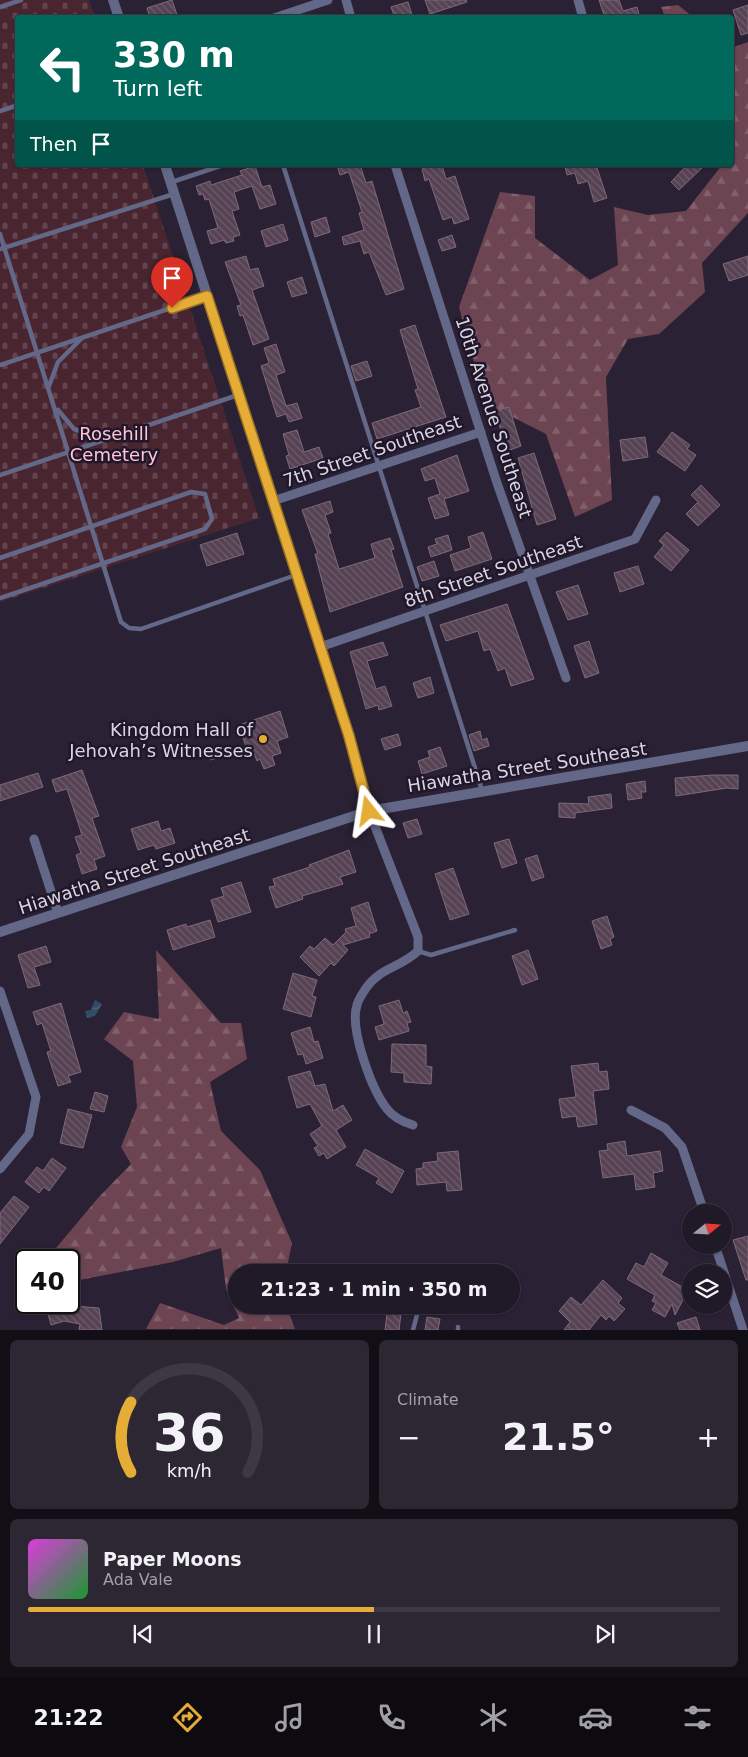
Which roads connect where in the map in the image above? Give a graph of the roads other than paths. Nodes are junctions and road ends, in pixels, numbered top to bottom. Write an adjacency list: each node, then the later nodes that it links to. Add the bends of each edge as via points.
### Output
1 (21, 0): 6 (lane)
2 (113, 0): 7 (street)
3 (328, 0): 8 (street)
4 (346, 0): 9 (street)
5 (578, 0): 10 (street)
6 (0, 7)
7 (118, 15)
8 (283, 15)
9 (350, 15)
10 (582, 15)
11 (15, 107): 12 (lane)
12 (0, 111)
13 (166, 167): 17 (street)
14 (217, 167): 17 (lane)
15 (283, 167): 31 (lane)
16 (396, 167): 28 (street, 10th Avenue Southeast)
17 (170, 183): 18 (street)
18 (174, 194): 20 (lane); 21 (street)
19 (0, 234): 20 (lane)
20 (2, 249): 23 (lane)
21 (207, 296): 22 (lane); 26 (street)
22 (83, 338): 23 (lane); 25 (lane, via 58,362)
23 (38, 353): 24 (lane); 25 (lane)
24 (0, 365)
25 (49, 387): 27 (lane)
26 (238, 395): 29 (lane); 34 (street)
27 (56, 408): 29 (lane, via 74,429); 30 (lane)
28 (481, 432): 31 (street, 7th Street Southeast); 39 (street, 10th Avenue Southeast)
29 (106, 440): 30 (lane)
30 (70, 452): 32 (lane); 35 (lane)
31 (378, 466): 34 (street, 7th Street Southeast); 41 (lane)
32 (0, 476)
33 (656, 500): 39 (street, 8th Street Southeast, via 635,538)
34 (273, 502): 38 (street)
35 (92, 526): 36 (lane); 37 (lane); 37 (lane, via 191,492 205,494 212,519 204,529)
36 (0, 558)
37 (102, 562): 38 (lane, via 121,622 129,628 141,629); 40 (lane)
38 (296, 575): 42 (street)
39 (530, 576): 41 (street, 8th Street Southeast); 43 (street, 10th Avenue Southeast)
40 (0, 598)
41 (425, 611): 42 (street, 8th Street Southeast); 45 (lane)
42 (320, 647): 46 (street)
43 (566, 678)
44 (748, 746): 45 (street, Hiawatha Street Southeast)
45 (482, 790): 46 (street, Hiawatha Street Southeast)
46 (369, 811): 48 (street, Hiawatha Street Southeast); 51 (street, via 418,937)
47 (34, 840): 48 (street)
48 (58, 913): 50 (street, Hiawatha Street Southeast)
49 (515, 930): 51 (lane, via 431,955)
50 (0, 932)
51 (418, 951): 54 (street, via 407,961 382,971 356,1005 356,1032 362,1057 387,1109 400,1121)
52 (0, 991): 55 (street, via 36,1097 29,1134)
53 (631, 1110): 56 (street, via 665,1128 682,1148)
54 (413, 1125)
55 (0, 1169)
56 (701, 1204)
57 (718, 1254): 60 (street)
58 (417, 1314): 59 (lane)
59 (413, 1330)
60 (743, 1330)

